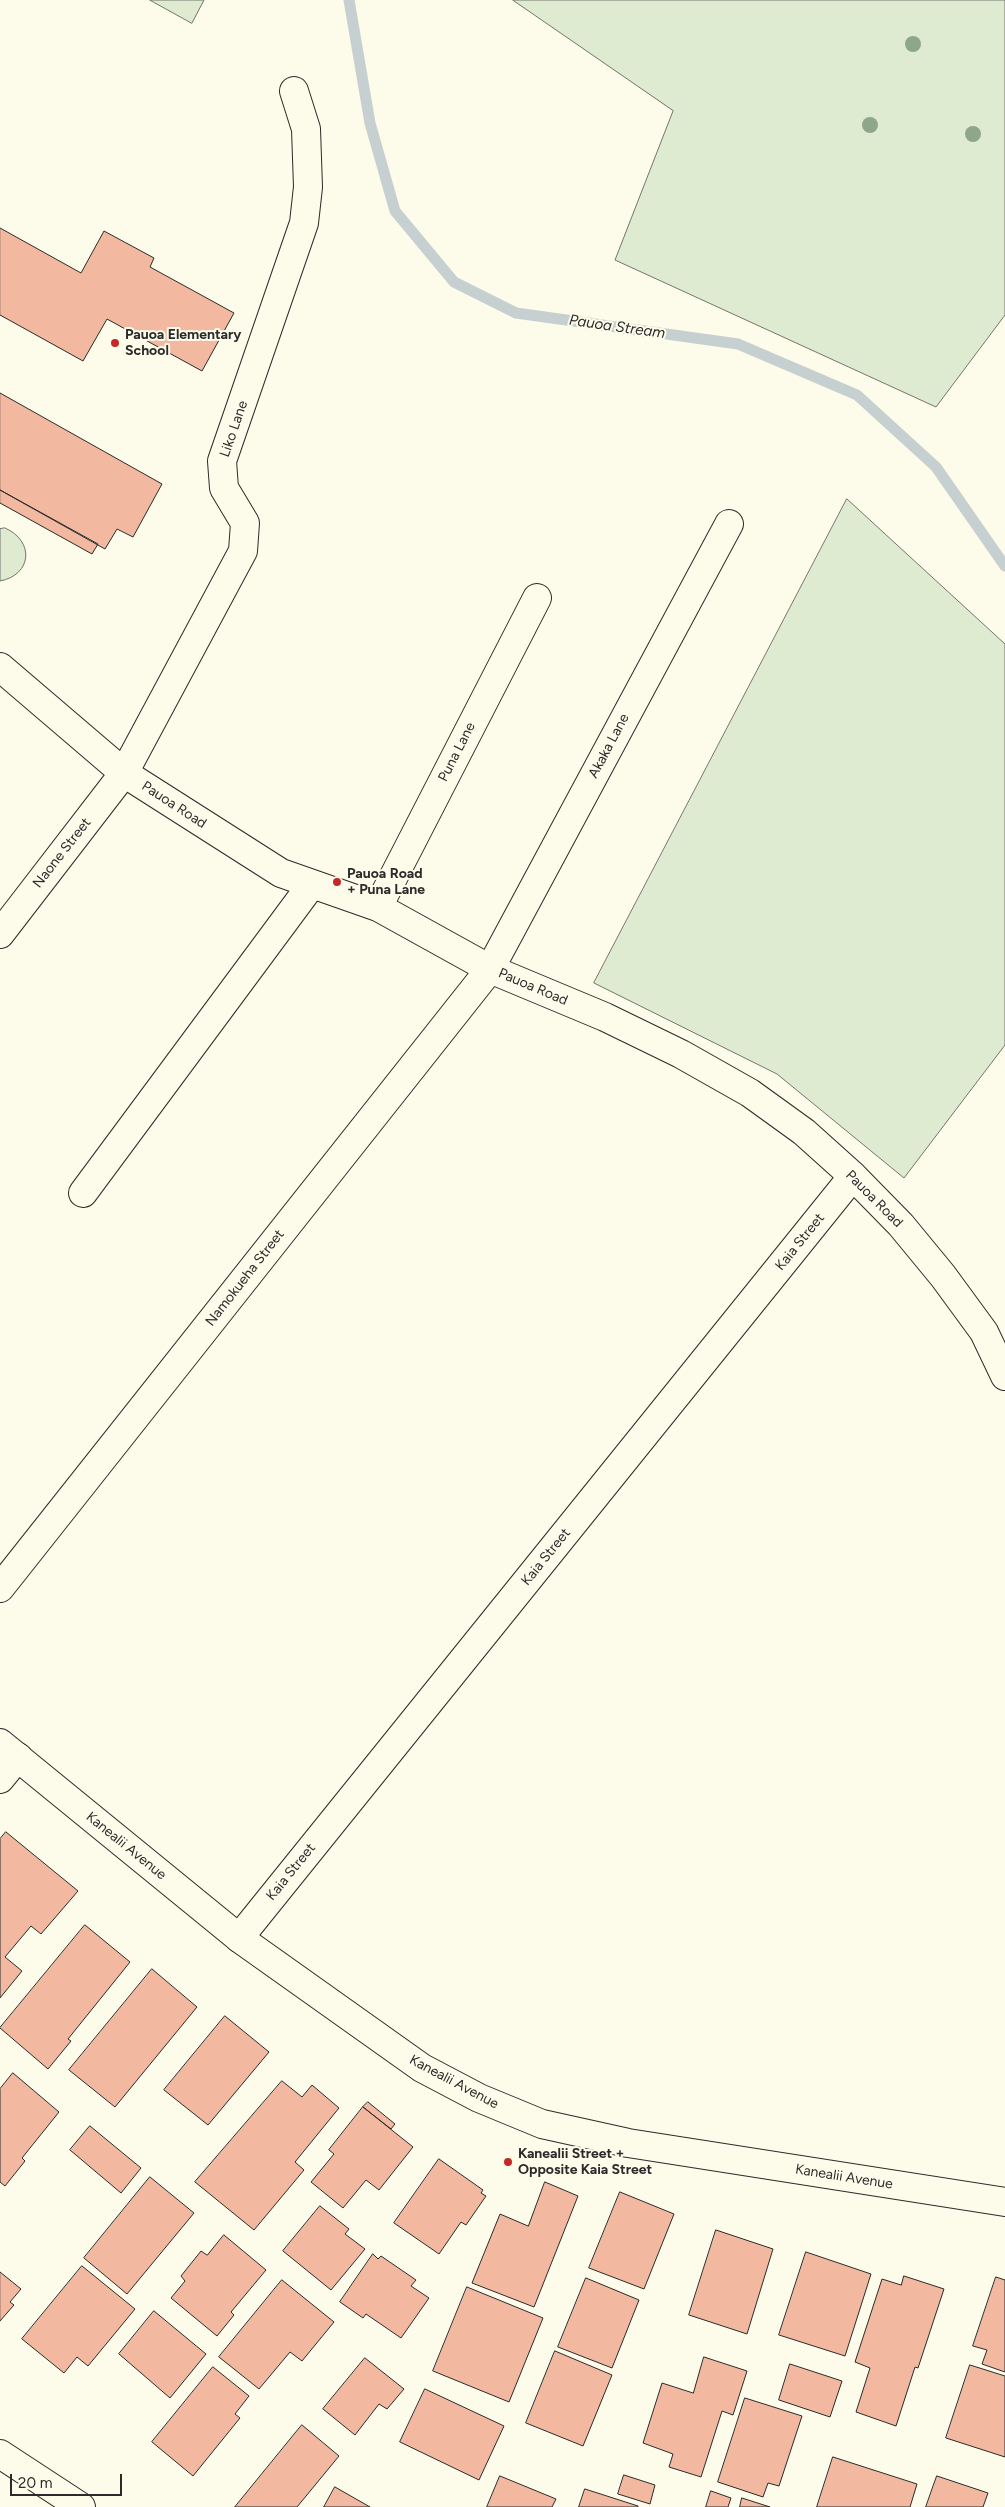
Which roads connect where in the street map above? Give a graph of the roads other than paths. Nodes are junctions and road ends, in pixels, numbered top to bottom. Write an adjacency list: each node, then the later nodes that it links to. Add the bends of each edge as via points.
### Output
1 (294, 91): 5 (street, Liko Lane, via 306,129 308,187 304,223 222,461 224,488 245,523 243,551)
2 (729, 524): 9 (street, Akaka Lane)
3 (537, 598): 7 (street, Puna Lane)
4 (0, 667): 5 (street, Pauoa Road)
5 (124, 773): 6 (street, Pauoa Road, via 281,873); 8 (street, Naone Street)
6 (312, 884): 7 (street, Pauoa Road); 11 (street)
7 (378, 906): 9 (street, Pauoa Road)
8 (0, 934)
9 (490, 968): 10 (street, Pauoa Road, via 605,1017 681,1054 750,1093 804,1132); 13 (street, Namokueha Street)
10 (853, 1176): 12 (street, Pauoa Road, via 901,1225 943,1276 984,1332); 16 (street, Kaia Street)
11 (83, 1193)
12 (1005, 1376)
13 (0, 1588)
14 (9, 1750): 15 (street); 16 (street, Kanealii Avenue)
15 (0, 1779)
16 (239, 1938): 17 (street, Kanealii Avenue, via 422,2068 479,2098 542,2124 628,2143)
17 (1005, 2202)
18 (0, 2454): 19 (street)
19 (81, 2507)

